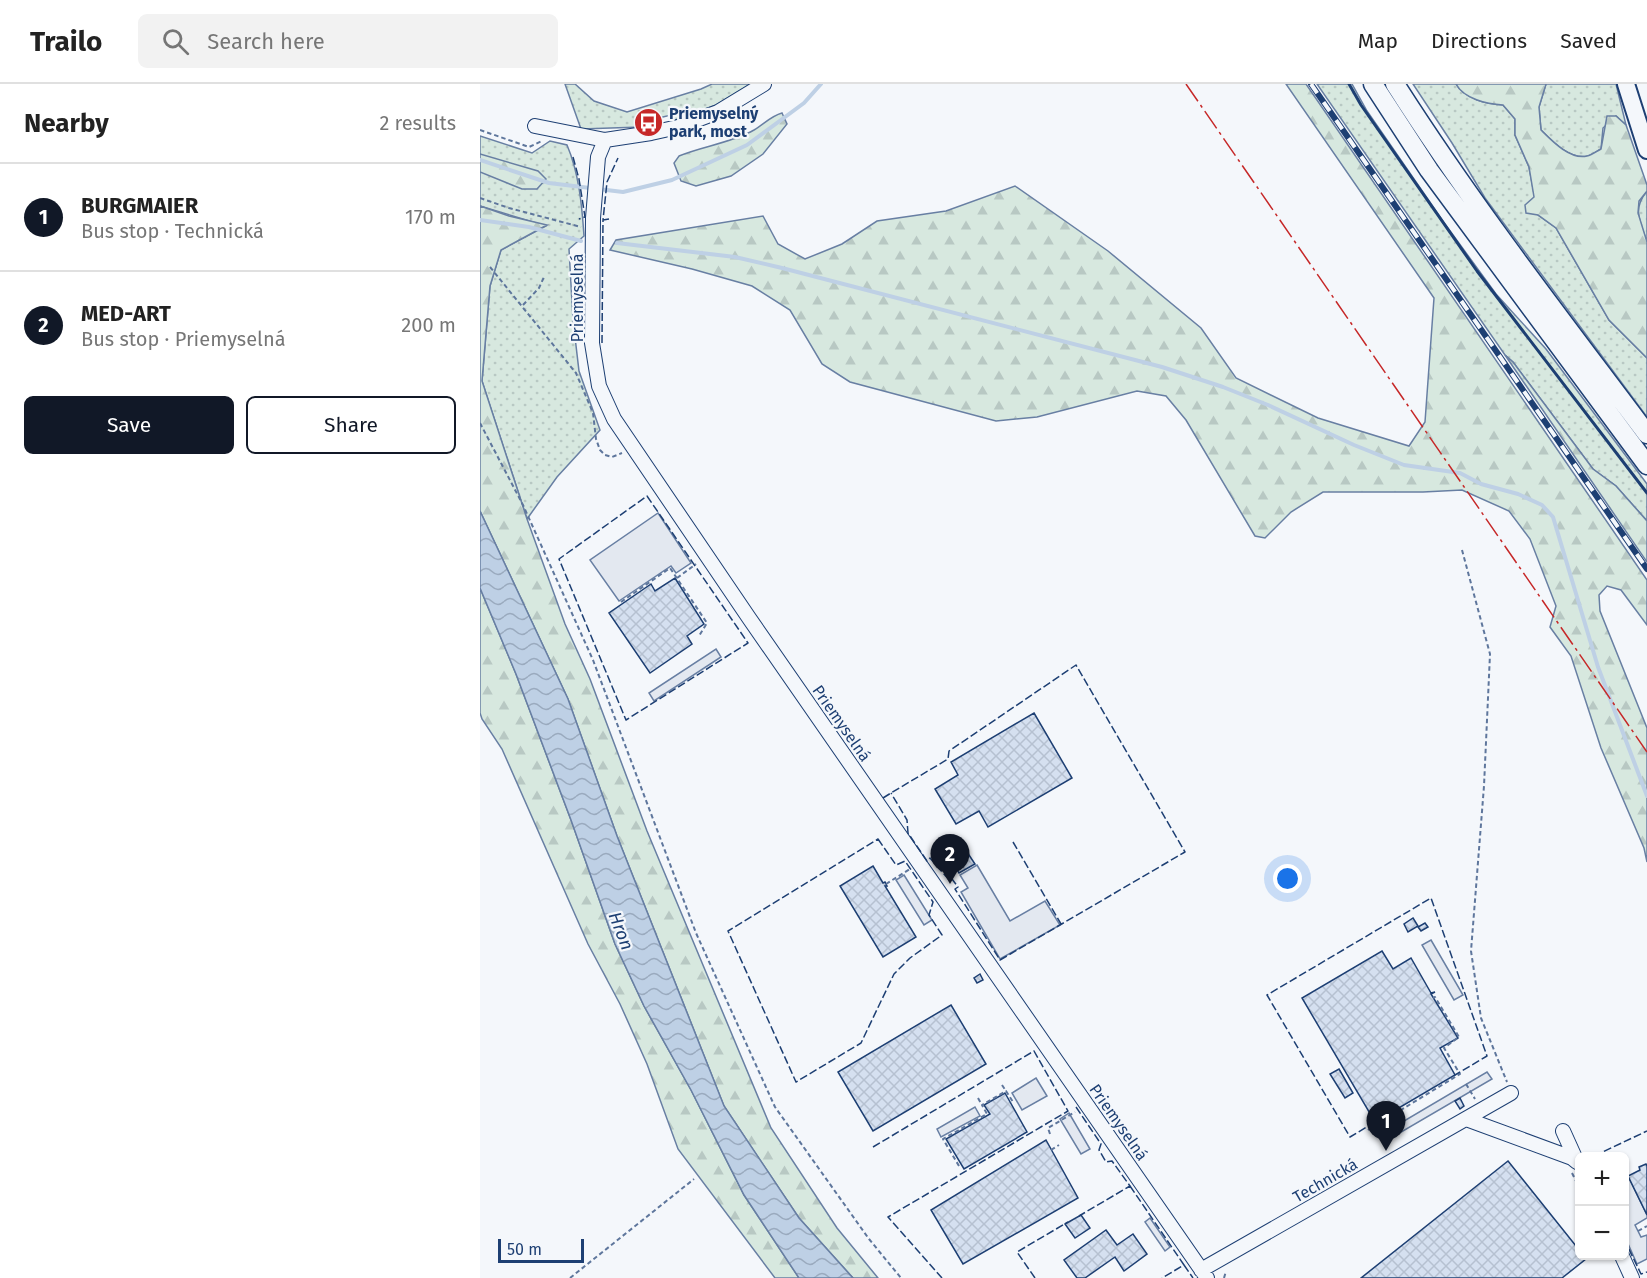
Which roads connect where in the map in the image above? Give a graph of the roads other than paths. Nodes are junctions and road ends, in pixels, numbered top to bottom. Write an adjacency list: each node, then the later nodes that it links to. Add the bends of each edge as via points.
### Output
1 (764, 84): 6 (street, via 736,103 701,119)
2 (1373, 84): 9 (highway, via 1450,200)
3 (1395, 84): 8 (highway, via 1464,186)
4 (1626, 84): 7 (main road)
5 (535, 126): 6 (street)
6 (605, 140): 16 (street, Priemyselná, via 598,156 589,224 592,343 603,398 614,419)
7 (1645, 142)
8 (1647, 434)
9 (1647, 465)
10 (1511, 1093): 11 (street, Technická)
11 (1466, 1119): 14 (street); 16 (street, Technická)
12 (1563, 1131): 13 (street)
13 (1575, 1157)
14 (1575, 1161)
15 (1624, 1260): 17 (street)
16 (1204, 1274)
17 (1632, 1278)

